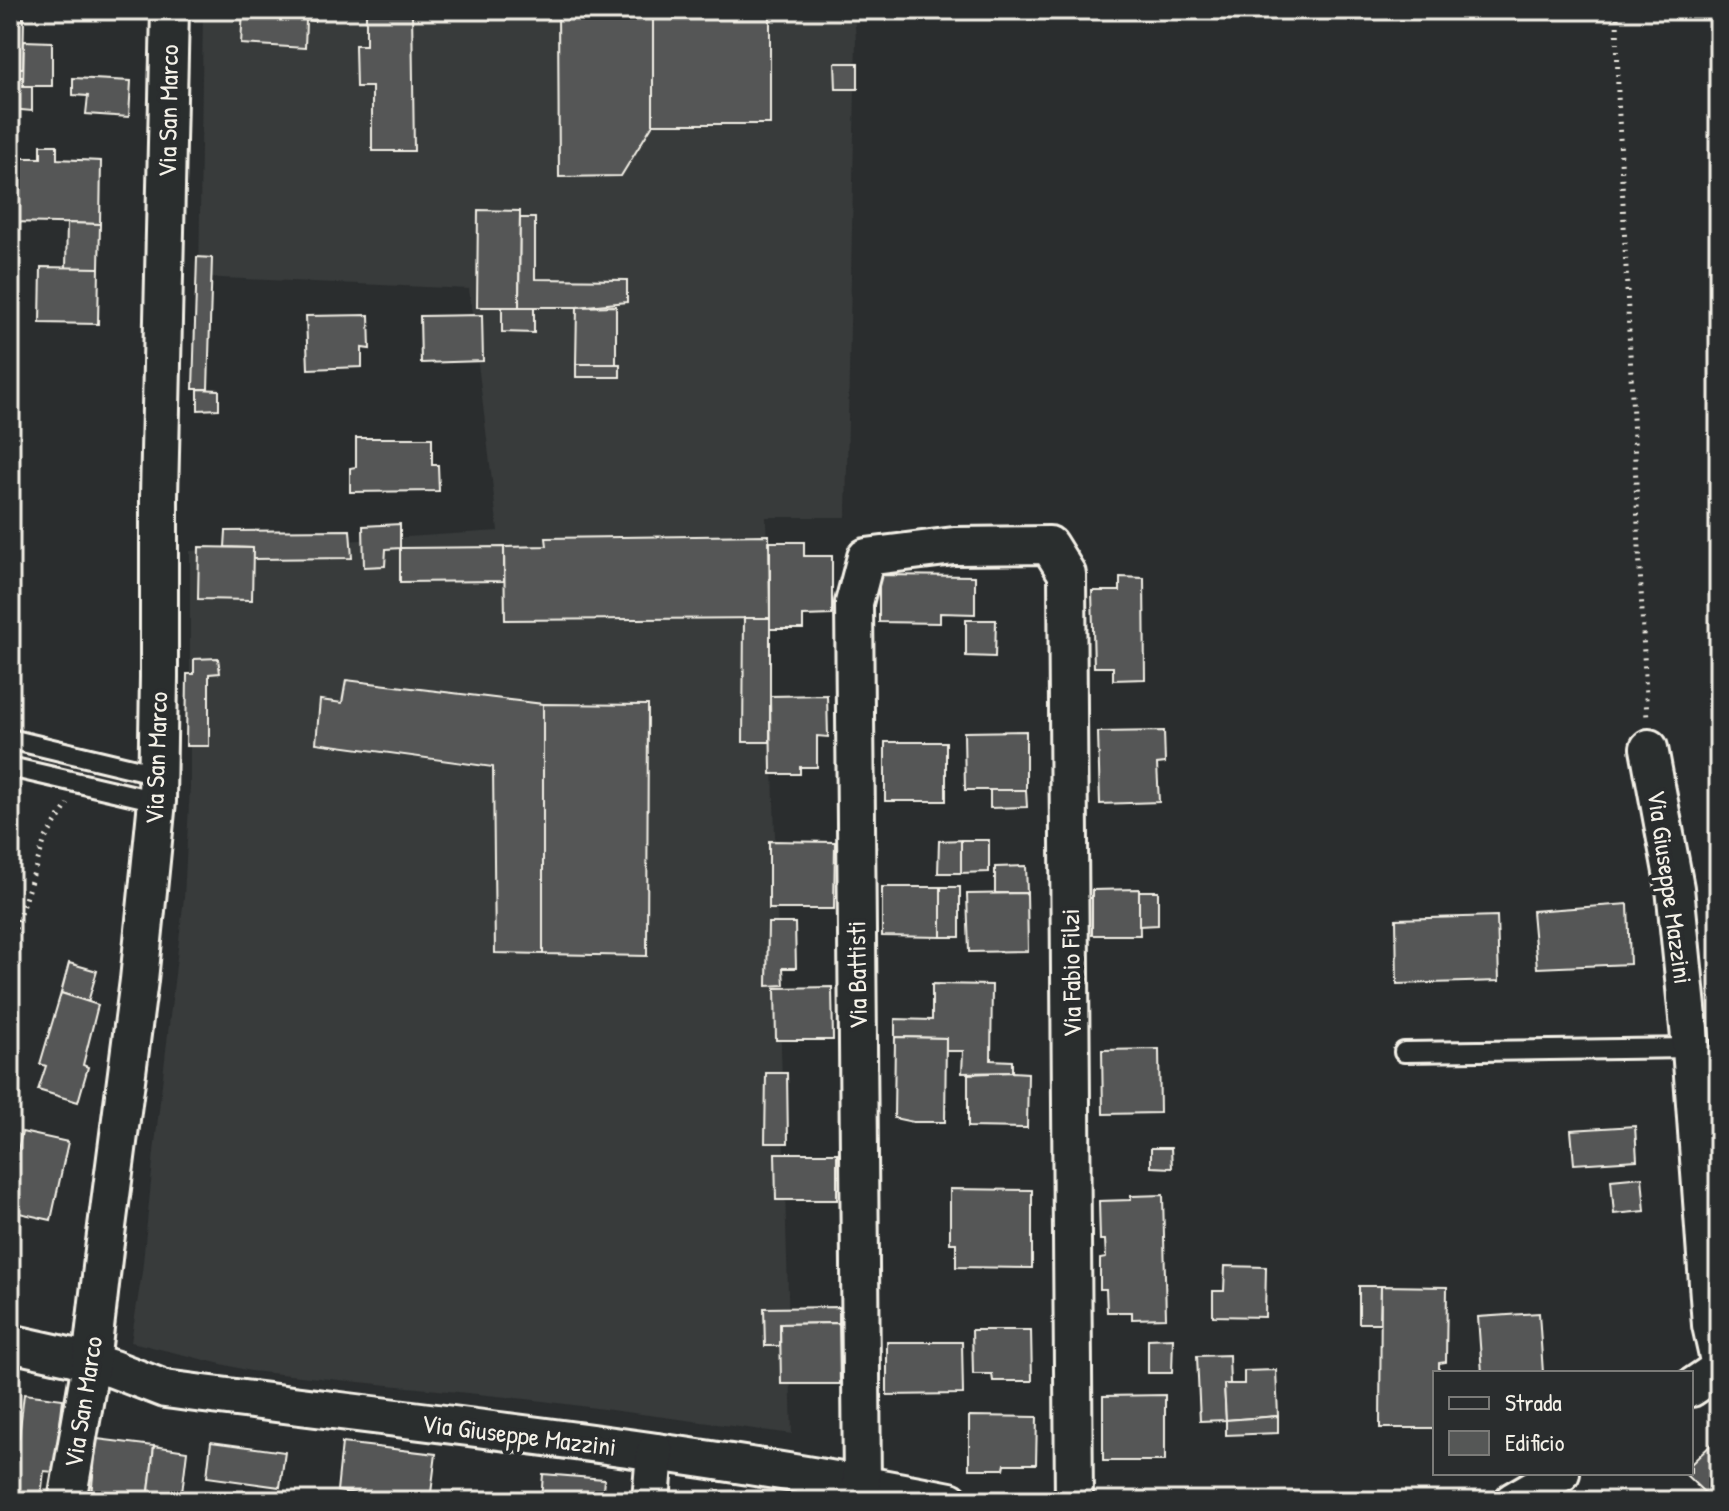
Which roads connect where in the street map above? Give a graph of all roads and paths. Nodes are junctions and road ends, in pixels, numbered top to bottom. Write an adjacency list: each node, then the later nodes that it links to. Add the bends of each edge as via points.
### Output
1 (170, 10): 7 (street, Via San Marco)
2 (1617, 10): 5 (path)
3 (954, 546): 16 (street, Via Battisti, via 866,557 854,603); 20 (street, Via Fabio Filzi, via 1049,545 1067,574)
4 (10, 739): 7 (lane)
5 (1649, 748): 8 (street, Via Giuseppe Mazzini, via 1675,888)
6 (10, 767): 7 (lane)
7 (157, 787): 12 (street, Via San Marco, via 139,980)
8 (1691, 1048): 9 (lane); 11 (street, Via Giuseppe Mazzini, via 1711,1325)
9 (1404, 1052)
10 (10, 1343): 12 (street, Via Giuseppe Mazzini)
11 (1719, 1361)
12 (91, 1363): 15 (street, Via Giuseppe Mazzini, via 165,1389); 17 (street, Via San Marco)
13 (1719, 1369): 14 (street)
14 (1693, 1387)
15 (655, 1452): 16 (street, Via Giuseppe Mazzini); 18 (street)
16 (862, 1484): 19 (street, Via Giuseppe Mazzini)
17 (67, 1501)
18 (651, 1501)
19 (950, 1501)
20 (1074, 1501)

